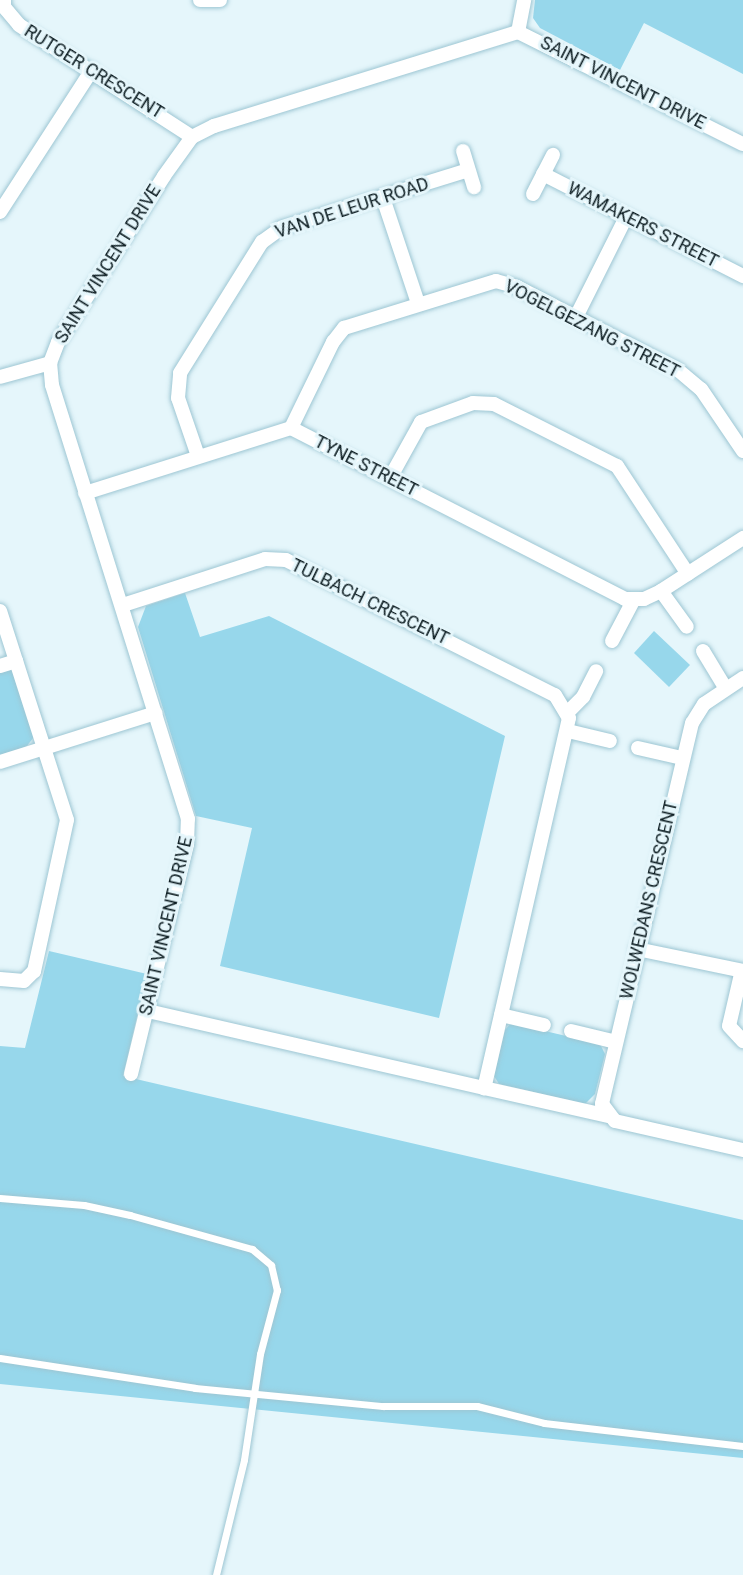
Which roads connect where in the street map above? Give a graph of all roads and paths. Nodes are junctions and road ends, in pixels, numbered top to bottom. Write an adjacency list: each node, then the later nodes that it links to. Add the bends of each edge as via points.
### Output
1 (4, 0): 6 (street, RUTGER CRESCENT, via 4,7 19,25)
2 (200, 0): 3 (street)
3 (220, 0)
4 (524, 0): 5 (street)
5 (518, 32): 7 (street, SAINT VINCENT DRIVE, via 321,92); 8 (street, SAINT VINCENT DRIVE)
6 (92, 70): 7 (street, RUTGER CRESCENT); 16 (street)
7 (192, 137): 21 (street, SAINT VINCENT DRIVE, via 64,333)
8 (743, 144)
9 (463, 151): 11 (street)
10 (553, 155): 12 (street)
11 (468, 170): 13 (street); 15 (street, VAN DE LEUR ROAD)
12 (543, 174): 14 (street); 17 (street, WAMAKERS STREET)
13 (474, 187)
14 (533, 194)
15 (383, 198): 19 (street); 25 (street, VAN DE LEUR ROAD, via 281,228 262,242 180,374 178,398)
16 (0, 212)
17 (626, 217): 18 (street, WAMAKERS STREET); 20 (street)
18 (743, 276)
19 (418, 303): 20 (street, VOGELGEZANG STREET, via 496,281); 23 (street, VOGELGEZANG STREET, via 339,333)
20 (576, 317): 24 (street, VOGELGEZANG STREET, via 691,379)
21 (50, 363): 22 (street); 27 (street, SAINT VINCENT DRIVE, via 52,385)
22 (0, 376)
23 (291, 428): 25 (street); 26 (street, TYNE STREET)
24 (743, 451)
25 (198, 456): 27 (street)
26 (390, 478): 29 (street, via 421,422 473,404 494,404 616,466); 31 (street, TYNE STREET)
27 (86, 493): 32 (street, SAINT VINCENT DRIVE)
28 (743, 538): 29 (street)
29 (688, 574): 30 (street)
30 (661, 591): 31 (street); 34 (street)
31 (633, 601): 35 (street)
32 (123, 605): 42 (street, TULBACH CRESCENT, via 265,559 286,560 555,695); 43 (street, SAINT VINCENT DRIVE)
33 (0, 611): 37 (street)
34 (687, 627)
35 (612, 641)
36 (703, 651): 41 (street)
37 (16, 661): 38 (street); 46 (street)
38 (0, 666)
39 (596, 671): 42 (street, via 583,697)
40 (743, 678): 41 (street, WOLWEDANS CRESCENT)
41 (726, 688): 48 (street, WOLWEDANS CRESCENT, via 697,713)
42 (568, 712): 44 (street)
43 (155, 713): 46 (street); 53 (street, SAINT VINCENT DRIVE, via 188,819 187,844)
44 (568, 731): 45 (street); 54 (street)
45 (610, 741)
46 (45, 748): 49 (street); 52 (street, via 67,832 34,971 24,981)
47 (638, 748): 48 (street)
48 (682, 758): 50 (street, WOLWEDANS CRESCENT)
49 (0, 762)
50 (638, 949): 51 (street); 58 (street, WOLWEDANS CRESCENT)
51 (742, 972): 57 (street, via 729,1026)
52 (0, 980)
53 (147, 1011): 59 (street, SAINT VINCENT DRIVE); 60 (street)
54 (501, 1015): 55 (street); 60 (street)
55 (544, 1025)
56 (571, 1031): 58 (street)
57 (743, 1041)
58 (616, 1042): 61 (street, WOLWEDANS CRESCENT, via 602,1099)
59 (131, 1074)
60 (484, 1088): 61 (street)
61 (608, 1116): 62 (street)
62 (743, 1150)
63 (0, 1197): 65 (lane, via 84,1205 130,1215 263,1256 271,1265 277,1290)
64 (0, 1358): 65 (lane)
65 (254, 1393): 66 (lane, via 383,1406 477,1406 544,1423); 67 (lane, via 244,1460)
66 (743, 1446)
67 (216, 1575)

